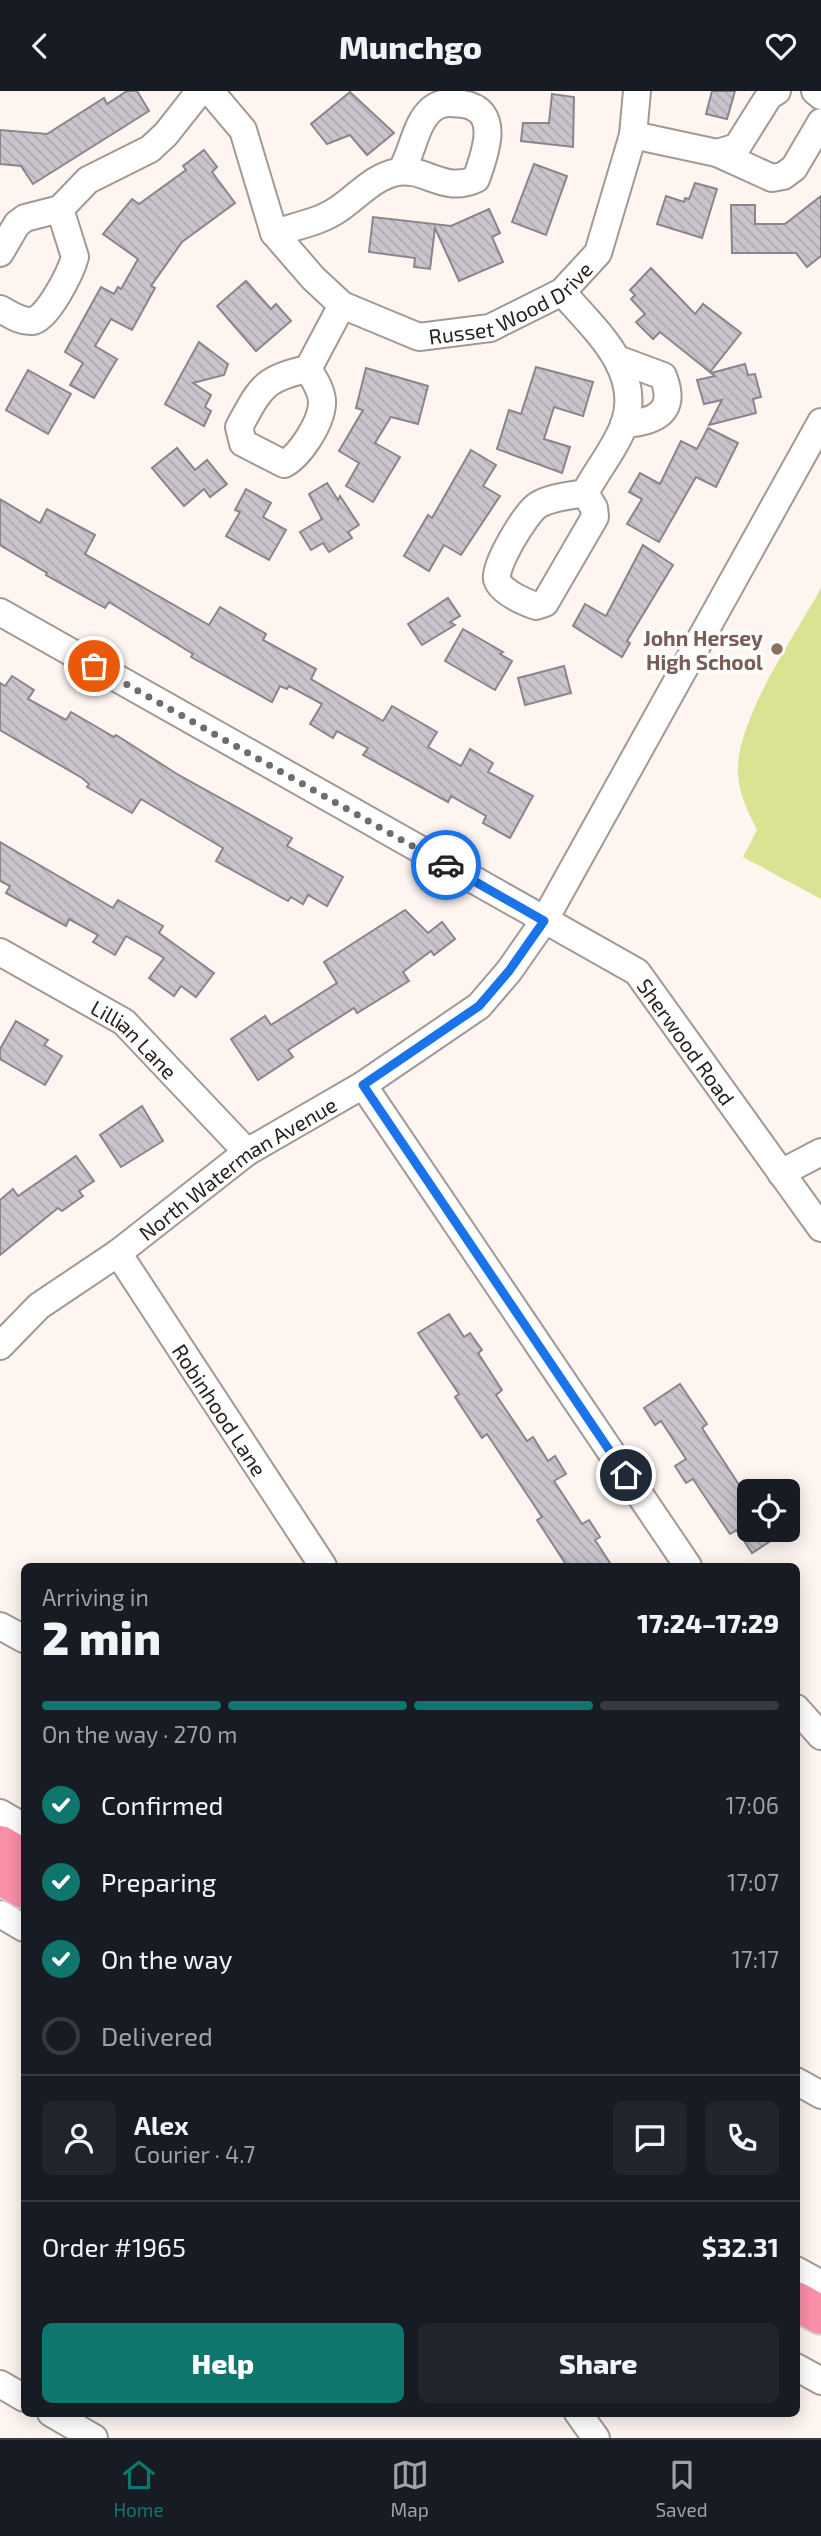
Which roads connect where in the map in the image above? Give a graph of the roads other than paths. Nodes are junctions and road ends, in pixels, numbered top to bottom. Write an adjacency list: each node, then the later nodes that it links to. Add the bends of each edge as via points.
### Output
1 (200, 91): 11 (street, via 150,149 88,180)
2 (210, 91): 12 (street, Russet Wood Drive, via 243,130)
3 (637, 91): 8 (street, Russet Wood Drive)
4 (777, 91): 9 (street, via 769,96 737,147)
5 (815, 91): 6 (street)
6 (821, 96)
7 (821, 122): 9 (street, via 794,168 783,176 772,178)
8 (633, 135): 9 (street); 14 (street, Russet Wood Drive, via 598,253)
9 (717, 153)
10 (401, 171): 12 (street, via 379,178 338,210)
11 (60, 209): 13 (street, via 25,218); 16 (street, via 75,257 53,300 40,319 30,321)
12 (274, 233): 15 (street, Russet Wood Drive)
13 (0, 253)
14 (562, 292): 15 (street, Russet Wood Drive, via 490,328 419,337); 17 (street)
15 (342, 305): 18 (street)
16 (0, 309)
17 (620, 360): 20 (street, via 628,410); 20 (street, via 663,376 669,391 668,405 658,415 645,423)
18 (308, 369)
19 (821, 422): 23 (street, North Waterman Avenue)
20 (624, 424): 21 (street)
21 (584, 492)
22 (0, 613): 23 (street, Sherwood Road)
23 (544, 921): 25 (street, North Waterman Avenue, via 479,1006); 28 (street, Sherwood Road, via 637,972)
24 (0, 952): 26 (street, Lillian Lane, via 124,1022)
25 (363, 1085): 26 (street, North Waterman Avenue); 33 (street)
26 (247, 1152): 30 (street, North Waterman Avenue)
27 (821, 1152): 28 (street)
28 (780, 1173): 29 (street, Sherwood Road)
29 (821, 1228)
30 (118, 1253): 31 (street, North Waterman Avenue, via 39,1305); 32 (street, Robinhood Lane)
31 (0, 1346)
32 (321, 1563)
33 (686, 1563)
34 (0, 1626): 35 (street)
35 (21, 1637)
36 (800, 1712): 37 (street)
37 (821, 1736)
38 (0, 1813): 39 (street)
39 (21, 1825)
40 (0, 1845): 41 (highway)
41 (21, 1857)
42 (0, 1875): 43 (highway)
43 (21, 1887)
44 (0, 1914): 45 (street)
45 (21, 1926)
46 (800, 2083): 47 (street)
47 (821, 2095)
48 (800, 2272): 49 (street)
49 (821, 2284)
50 (800, 2303): 51 (highway)
51 (821, 2315)
52 (800, 2331): 53 (highway)
53 (821, 2343)
54 (800, 2369): 55 (street)
55 (821, 2381)
56 (58, 2417): 58 (street)
57 (581, 2417): 59 (street)
58 (94, 2438)
59 (596, 2438)

